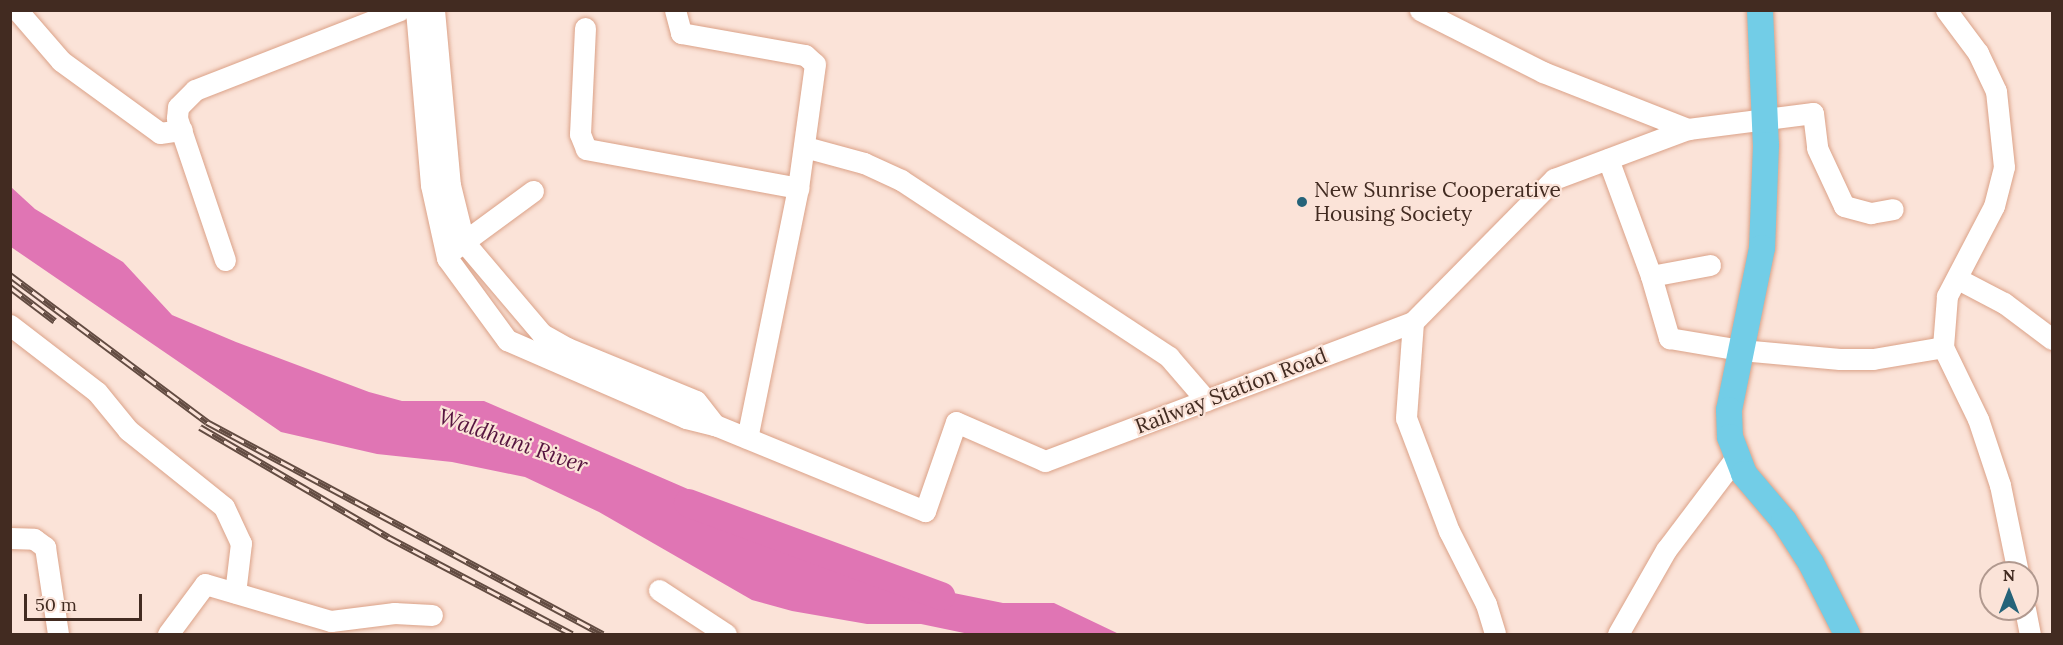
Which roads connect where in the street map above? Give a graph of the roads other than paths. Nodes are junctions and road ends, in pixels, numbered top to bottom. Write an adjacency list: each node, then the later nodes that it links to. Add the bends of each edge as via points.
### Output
1 (17, 10): 12 (street, via 60,61 160,132)
2 (400, 10): 12 (street, via 195,90 178,107)
3 (416, 10): 19 (street, Railway Station Road, via 431,185)
4 (434, 10): 18 (street, Railway Station Road, via 450,184)
5 (675, 10): 13 (street, via 677,28 688,35 811,59 815,70)
6 (1420, 10): 11 (street, via 1543,72)
7 (1760, 10): 10 (main road)
8 (1946, 10): 23 (street, via 1978,53 1996,91 2004,167 1994,206)
9 (585, 28): 15 (street, via 580,134 586,148)
10 (1765, 119): 11 (street, Railway Station Road); 17 (street, Railway Station Road, via 1813,112 1817,148 1844,206 1871,213); 28 (main road, via 1762,248)
11 (1688, 129): 14 (street, Railway Station Road)
12 (182, 130): 20 (street)
13 (806, 147): 15 (street); 29 (street, via 864,163 901,180 1169,357)
14 (1608, 159): 22 (street); 24 (street, Railway Station Road, via 1554,179)
15 (798, 188): 31 (street)
16 (533, 191): 18 (street)
17 (1893, 209)
18 (464, 242): 19 (street); 30 (street, Railway Station Road, via 542,334 696,401)
19 (446, 255): 30 (street, Railway Station Road, via 507,340 687,418)
20 (225, 260)
21 (1710, 265): 22 (street)
22 (1651, 276): 28 (street, via 1669,338)
23 (1958, 279): 26 (street, via 2004,303); 27 (street, via 1947,296)
24 (1413, 322): 29 (street, Railway Station Road); 42 (street, via 1406,418 1449,531 1486,604)
25 (10, 325): 36 (street, via 97,392 128,430 224,507 241,543)
26 (2052, 339)
27 (1943, 347): 28 (street, via 1873,359); 34 (street, via 1978,419 2000,485)
28 (1741, 350): 32 (main road, via 1729,410 1730,437)
29 (1206, 400): 31 (street, Railway Station Road, via 1045,461 956,422 925,511)
30 (715, 425): 31 (street, Railway Station Road)
31 (747, 438)
32 (1737, 456): 43 (street, via 1666,550); 44 (main road, via 1744,474 1784,521 1811,563)
33 (10, 538): 39 (street, via 34,539 45,547)
34 (2016, 561)
35 (659, 590): 41 (street)
36 (235, 593): 38 (street); 40 (street, via 205,584)
37 (432, 615): 38 (street, via 394,613)
38 (328, 628)
39 (58, 634)
40 (168, 634)
41 (726, 634)
42 (1495, 634)
43 (1618, 634)
44 (1846, 634)

